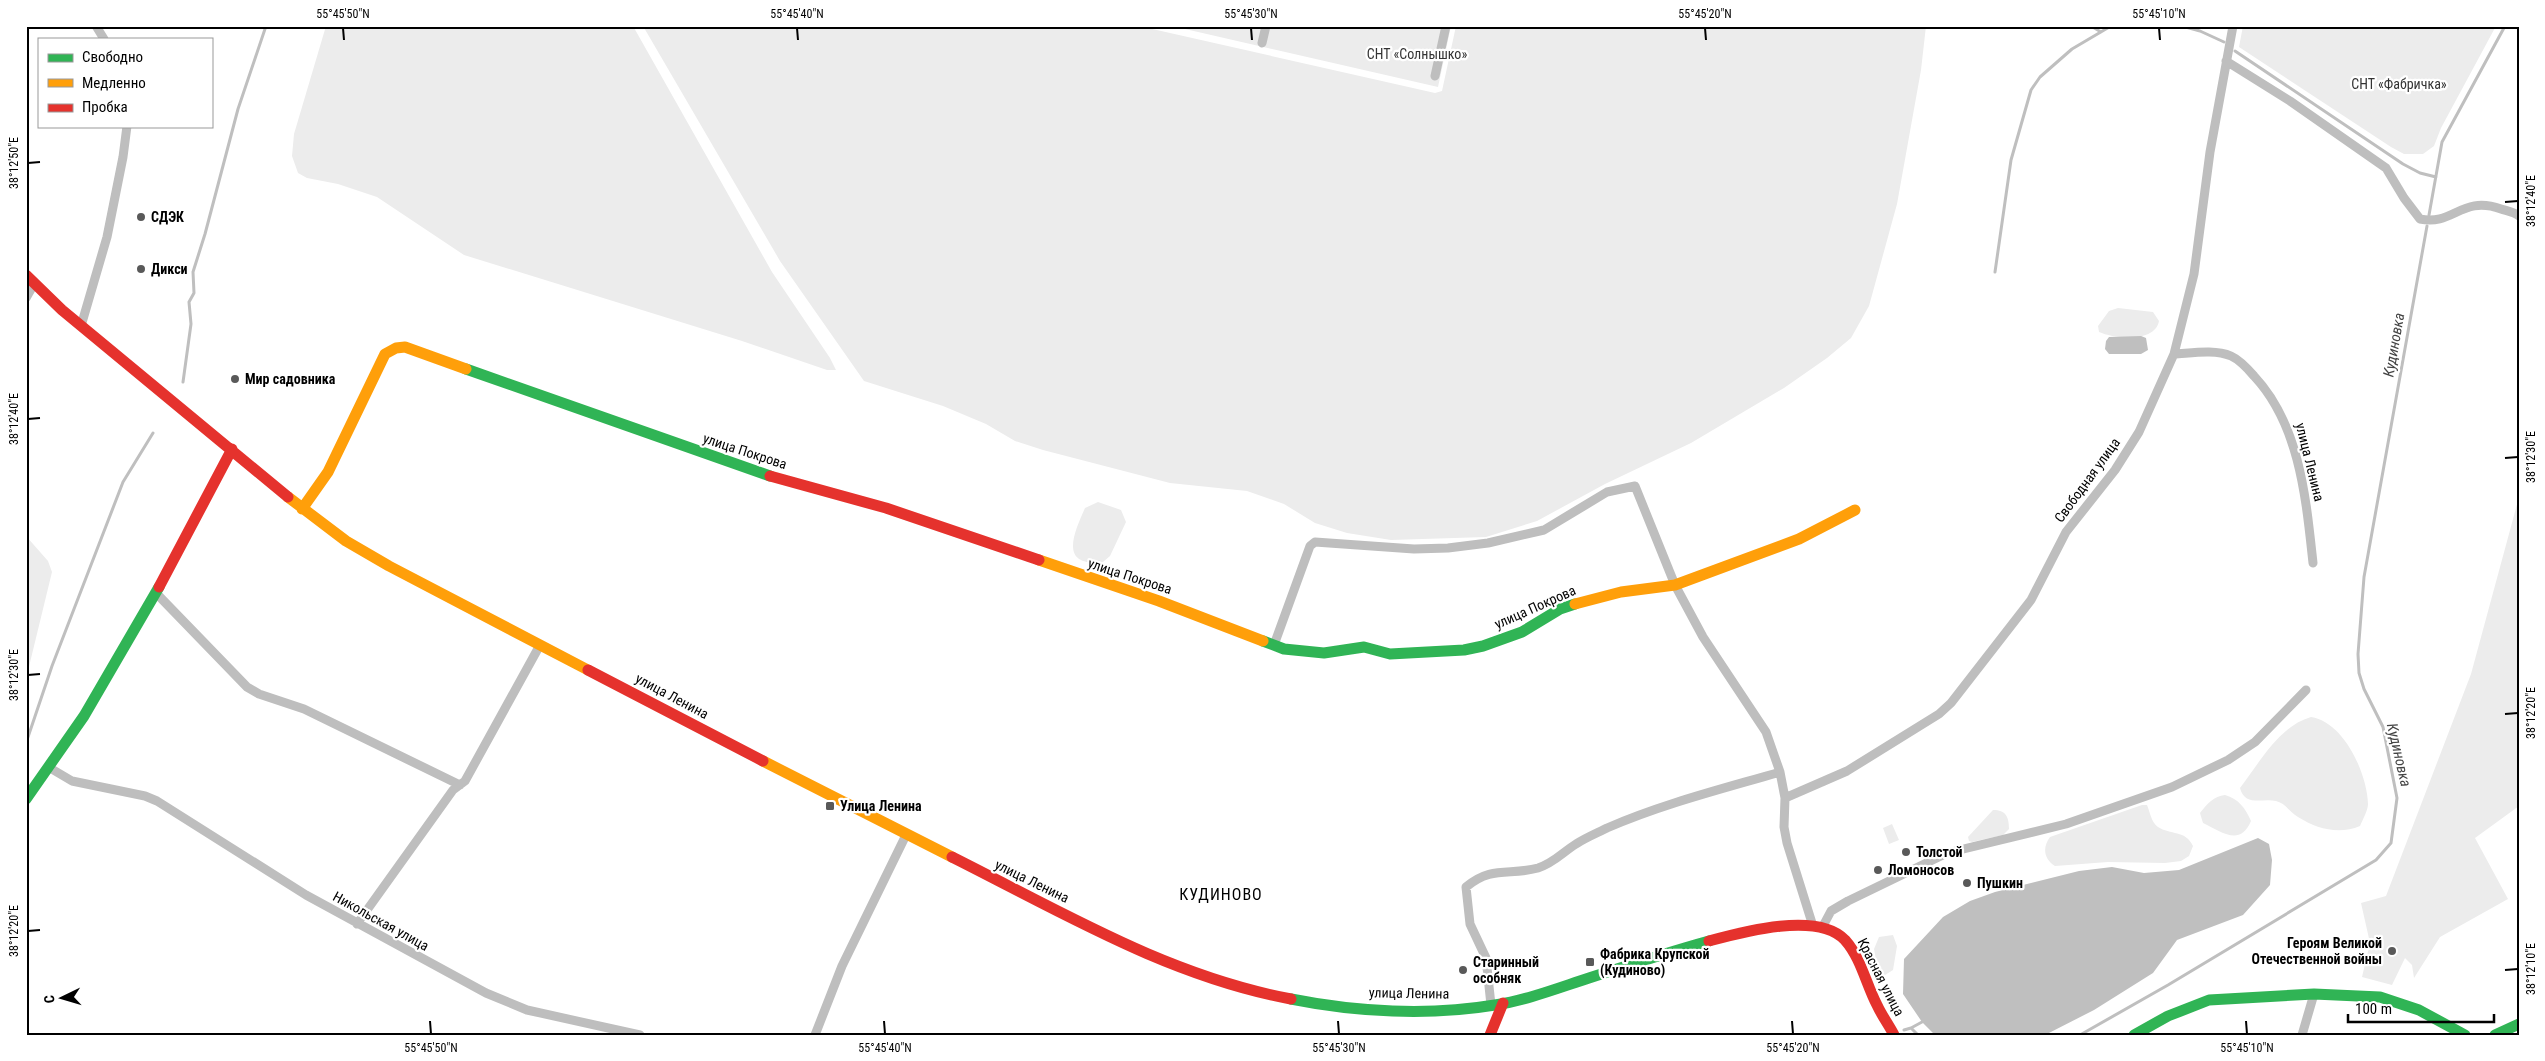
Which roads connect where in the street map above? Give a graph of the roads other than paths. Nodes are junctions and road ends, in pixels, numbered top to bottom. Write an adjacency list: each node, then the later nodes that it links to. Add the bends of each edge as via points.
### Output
1 (96, 26): 5 (street)
2 (1266, 26): 6 (street)
3 (1446, 26): 8 (street)
4 (2233, 26): 7 (street, Свободная улица)
5 (103, 38)
6 (1262, 43)
7 (2226, 61): 10 (street, via 2386,168 2420,219 2437,221 2464,208 2486,204); 14 (street, Свободная улица, via 2194,274)
8 (1435, 76)
9 (127, 128): 13 (street, via 106,237)
10 (2519, 216)
11 (30, 280): 12 (street); 13 (main road, улица Ленина)
12 (26, 298)
13 (82, 326): 15 (main road, улица Ленина)
14 (2174, 354): 18 (street, улица Ленина, via 2221,353 2233,357 2267,391 2289,430 2308,517); 27 (street, Свободная улица, via 2139,432 2066,532 2031,600 1951,703 1847,770)
15 (232, 449): 16 (main road, улица Ленина); 20 (main road)
16 (302, 509): 21 (main road, улица Ленина, via 346,542); 22 (main road, улица Покрова, via 328,472 385,354 405,347 753,471 886,508 1160,601)
17 (1855, 510): 19 (main road, улица Покрова, via 1799,539)
18 (2313, 563)
19 (1675, 585): 22 (main road, улица Покрова, via 1586,600 1560,609 1522,632 1464,650 1390,654 1364,646 1324,653); 22 (street, via 1635,486 1607,492 1544,530 1488,543 1414,549 1315,542 1310,546); 25 (street, via 1703,637 1766,732)
20 (156, 593): 24 (main road); 26 (street, via 247,687 304,709)
21 (540, 645): 26 (street, via 487,745); 29 (main road, улица Ленина)
22 (1274, 645)
23 (2306, 690): 31 (street, via 2255,742 2228,760 2172,787 2066,824 1947,853 1848,900)
24 (50, 768): 28 (main road); 30 (street, Никольская улица, via 72,781 157,801)
25 (1780, 772): 27 (street); 34 (street, via 1669,805 1607,828 1536,869 1485,874 1466,886 1470,924 1486,958)
26 (460, 785): 30 (street)
27 (1785, 798): 31 (street, via 1787,843)
28 (26, 800)
29 (906, 835): 34 (main road, улица Ленина, via 1161,960 1264,994 1300,1001 1429,1011); 37 (street, via 842,966)
30 (357, 924): 36 (street, Никольская улица, via 510,1004)
31 (1818, 925): 33 (main road, улица Ленина, via 1714,939); 39 (main road, Красная улица, via 1836,932 1846,941)
32 (2314, 994): 40 (main road, via 2209,1000 2168,1016); 41 (street); 42 (main road, via 2380,997 2419,1010)
33 (1503, 1003): 34 (main road, улица Ленина); 38 (main road)
34 (1491, 1005)
35 (2519, 1024): 43 (main road)
36 (640, 1035)
37 (815, 1035)
38 (1490, 1035)
39 (1894, 1035)
40 (2134, 1035)
41 (2302, 1035)
42 (2465, 1035)
43 (2495, 1035)

